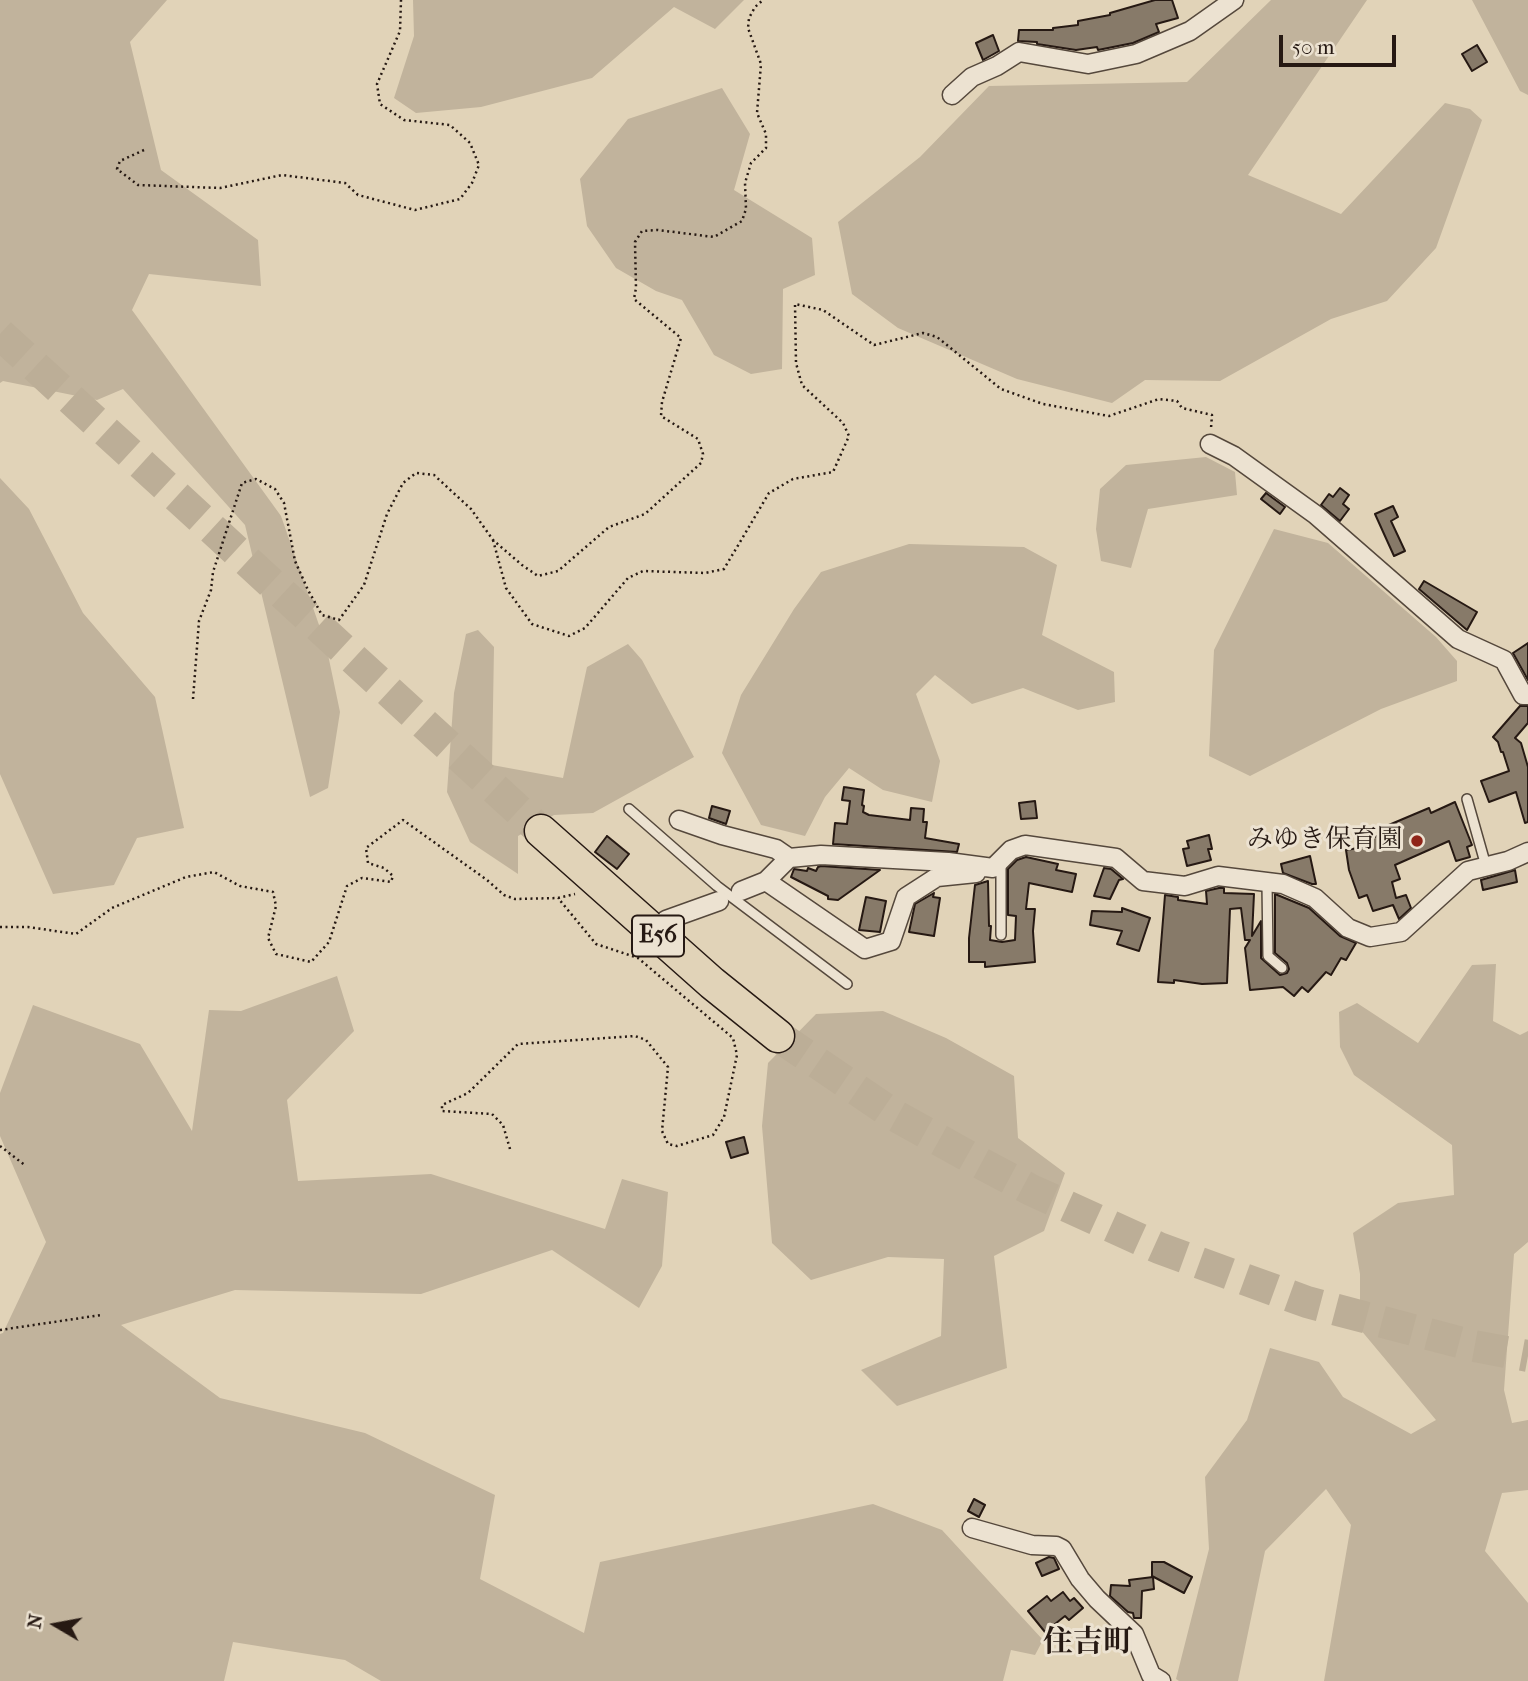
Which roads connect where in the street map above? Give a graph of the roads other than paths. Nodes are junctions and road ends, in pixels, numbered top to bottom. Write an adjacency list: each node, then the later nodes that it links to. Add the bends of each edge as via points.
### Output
1 (1234, 0): 2 (street, via 1190,31 1136,54 1088,64 1019,52 972,77)
2 (952, 96)
3 (1210, 444): 4 (street, via 1316,515 1458,639 1504,660 1523,695)
4 (1528, 695)
5 (1467, 799): 12 (lane)
6 (629, 809): 20 (lane, via 717,886)
7 (679, 820): 10 (street, via 776,849)
8 (541, 831): 21 (highway, E56)
9 (1528, 852): 12 (street)
10 (789, 858): 11 (street, via 821,855); 13 (street)
11 (997, 864): 13 (street, via 983,872 937,877 906,897 891,941 865,949); 14 (street, via 1011,850 1025,845 1116,858 1143,881 1185,886 1218,876); 18 (lane)
12 (1486, 866): 14 (street, via 1468,871 1401,932 1370,937 1348,928 1315,898 1283,884)
13 (766, 881): 15 (street)
14 (1267, 883): 19 (lane, via 1268,956)
15 (741, 891)
16 (719, 901): 17 (street)
17 (666, 920)
18 (1001, 935)
19 (1282, 968)
20 (847, 984)
21 (778, 1036)
22 (972, 1528): 23 (street, via 1062,1549 1080,1578 1134,1634 1151,1675)
23 (1161, 1681)

